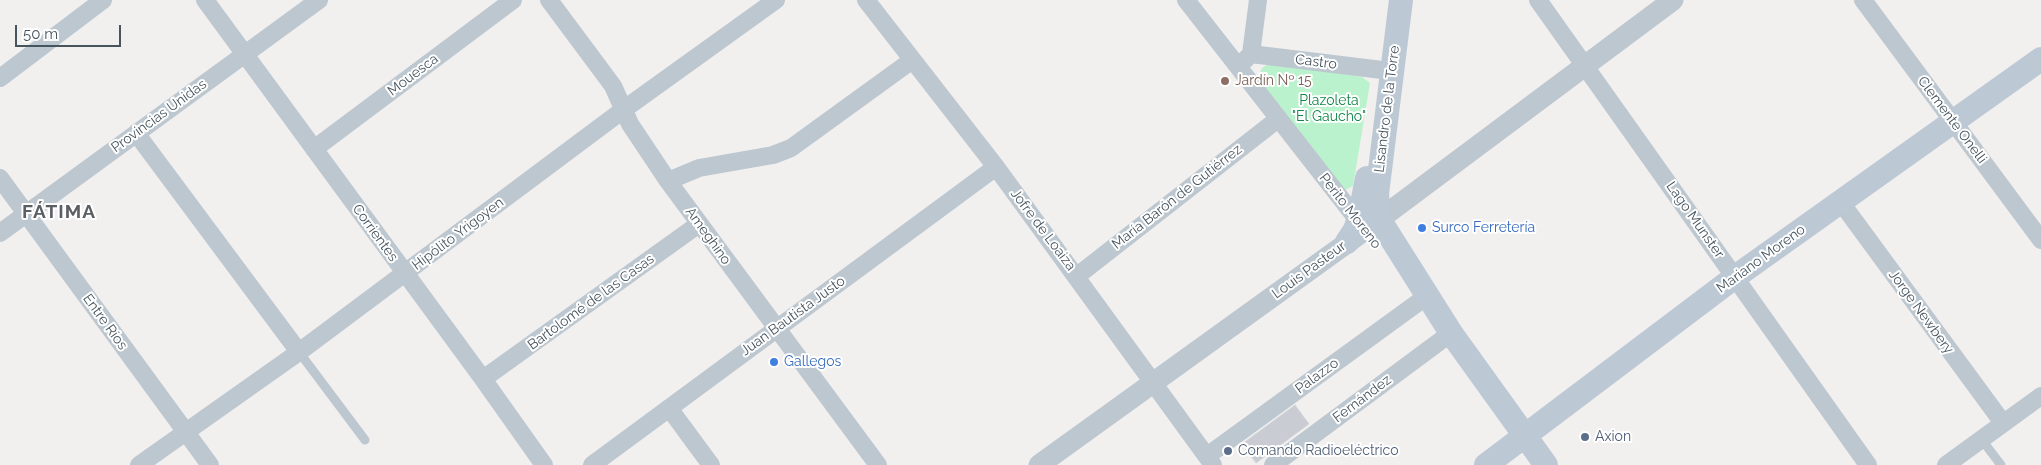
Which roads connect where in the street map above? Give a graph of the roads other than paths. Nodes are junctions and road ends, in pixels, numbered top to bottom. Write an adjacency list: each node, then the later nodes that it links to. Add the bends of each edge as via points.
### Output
1 (103, 0): 22 (street)
2 (205, 0): 15 (street, Corrientes)
3 (319, 0): 15 (street, Provincias Unidas)
4 (513, 0): 27 (street, Mouesca)
5 (549, 0): 23 (street, Ameghino, via 612,86)
6 (776, 0): 23 (street, Hipólito Yrigoyen)
7 (866, 0): 18 (street, Jofre de Loaiza)
8 (1186, 0): 20 (street, Perito Moreno)
9 (1258, 0): 16 (street)
10 (1392, 0): 21 (main road, Lisandro de la Torre)
11 (1401, 0): 34 (main road, Lisandro de la Torre, via 1377,194)
12 (1538, 0): 19 (street, Lago Munster)
13 (1673, 0): 19 (street, Louis Pasteur)
14 (1863, 0): 25 (street, Clemente Onelli)
15 (245, 54): 26 (street, Provincias Unidas); 27 (street, Corrientes)
16 (1251, 54): 20 (street); 21 (street, Castro)
17 (2041, 59): 25 (main road, Mariano Moreno)
18 (911, 61): 28 (street, Jofre de Loaiza); 30 (street, via 791,148 773,156 699,168)
19 (1586, 66): 34 (street, Louis Pasteur); 39 (street, Lago Munster)
20 (1239, 67): 24 (street, Perito Moreno)
21 (1382, 70): 34 (main road, Lisandro de la Torre)
22 (0, 78)
23 (624, 110): 30 (street, Ameghino); 37 (street, Hipólito Yrigoyen)
24 (1278, 118): 34 (street, Perito Moreno); 38 (street, María Barón de Gutiérrez)
25 (1953, 121): 31 (main road, Mariano Moreno); 36 (street, Clemente Onelli)
26 (136, 133): 32 (street, Provincias Unidas); 43 (street)
27 (314, 149): 37 (street, Corrientes)
28 (996, 167): 38 (street, Jofre de Loaiza); 41 (street, Juan Bautista Justo)
29 (0, 178): 32 (street, Entre Ríos)
30 (668, 182): 33 (street, Ameghino)
31 (1840, 201): 39 (main road, Mariano Moreno); 48 (street, Jorge Newbery)
32 (26, 214): 35 (street, Provincias Unidas); 49 (street, Entre Ríos)
33 (699, 224): 41 (street, Ameghino); 44 (street, Bartolomé de las Casas)
34 (1362, 228): 40 (main road, Perito Moreno); 45 (street, Louis Pasteur)
35 (0, 233)
36 (2041, 240)
37 (404, 274): 43 (street, Hipólito Yrigoyen); 44 (street, Corrientes)
38 (1076, 276): 45 (street, Jofre de Loaiza)
39 (1735, 277): 50 (main road, Mariano Moreno); 64 (street, Lago Munster)
40 (1427, 296): 42 (main road, Perito Moreno); 53 (street, Palazzo)
41 (776, 328): 47 (street, Juan Bautista Justo); 59 (street, Ameghino)
42 (1451, 333): 50 (main road, Perito Moreno); 61 (street, Fernández)
43 (299, 352): 49 (street, Hipólito Yrigoyen); 51 (lane)
44 (483, 379): 56 (street, Corrientes)
45 (1152, 382): 53 (street, Jofre de Loaiza); 60 (street, Louis Pasteur)
46 (2041, 396): 48 (street)
47 (669, 408): 57 (street, Juan Bautista Justo); 58 (street)
48 (2003, 423): 52 (street)
49 (185, 432): 54 (street, Hipólito Yrigoyen); 55 (street, Entre Ríos)
50 (1525, 436): 62 (main road, Mariano Moreno); 63 (main road, Perito Moreno)
51 (365, 440)
52 (1982, 440): 65 (street); 66 (lane)
53 (1210, 461)
54 (139, 465)
55 (210, 465)
56 (544, 465)
57 (592, 465)
58 (711, 465)
59 (878, 465)
60 (1039, 465)
61 (1273, 465)
62 (1486, 465)
63 (1546, 465)
64 (1868, 465)
65 (1946, 465)
66 (2001, 465)

